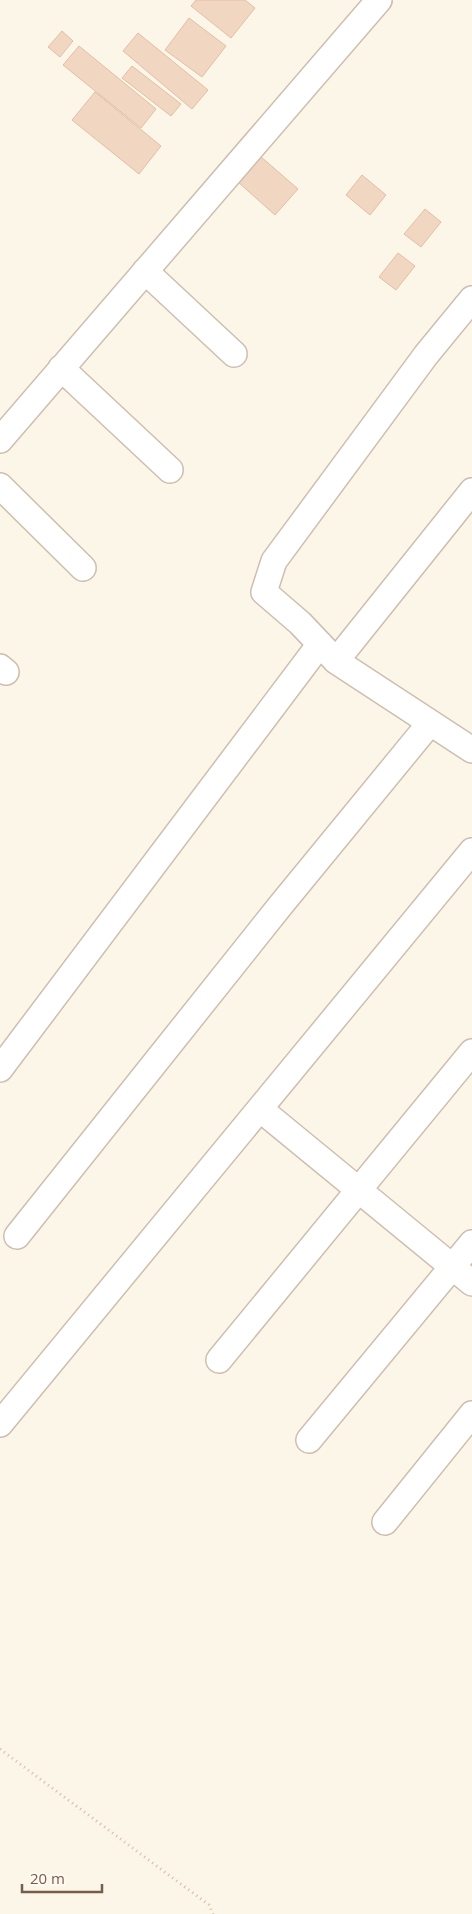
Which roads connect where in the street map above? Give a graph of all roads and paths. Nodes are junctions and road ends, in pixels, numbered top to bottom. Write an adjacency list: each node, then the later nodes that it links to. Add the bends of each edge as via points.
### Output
1 (379, 0): 2 (street)
2 (145, 271): 4 (street); 5 (street)
3 (472, 299): 11 (street, via 426,355 274,561 264,592)
4 (234, 354)
5 (61, 368): 6 (street); 7 (street)
6 (0, 440)
7 (170, 470)
8 (0, 486): 10 (street)
9 (472, 491): 11 (street)
10 (83, 568)
11 (328, 653): 12 (street); 16 (street)
12 (430, 723): 13 (street); 19 (street)
13 (472, 750)
14 (472, 851): 17 (street)
15 (472, 1052): 18 (street)
16 (0, 1068)
17 (260, 1109): 18 (street); 25 (street)
18 (358, 1190): 21 (street); 23 (street)
19 (17, 1236)
20 (472, 1243): 21 (street)
21 (452, 1267): 22 (street); 26 (street)
22 (472, 1283)
23 (218, 1360)
24 (472, 1414): 27 (street)
25 (0, 1424)
26 (309, 1440)
27 (385, 1522)
28 (0, 1749): 29 (path, via 210,1905)
29 (213, 1914)

